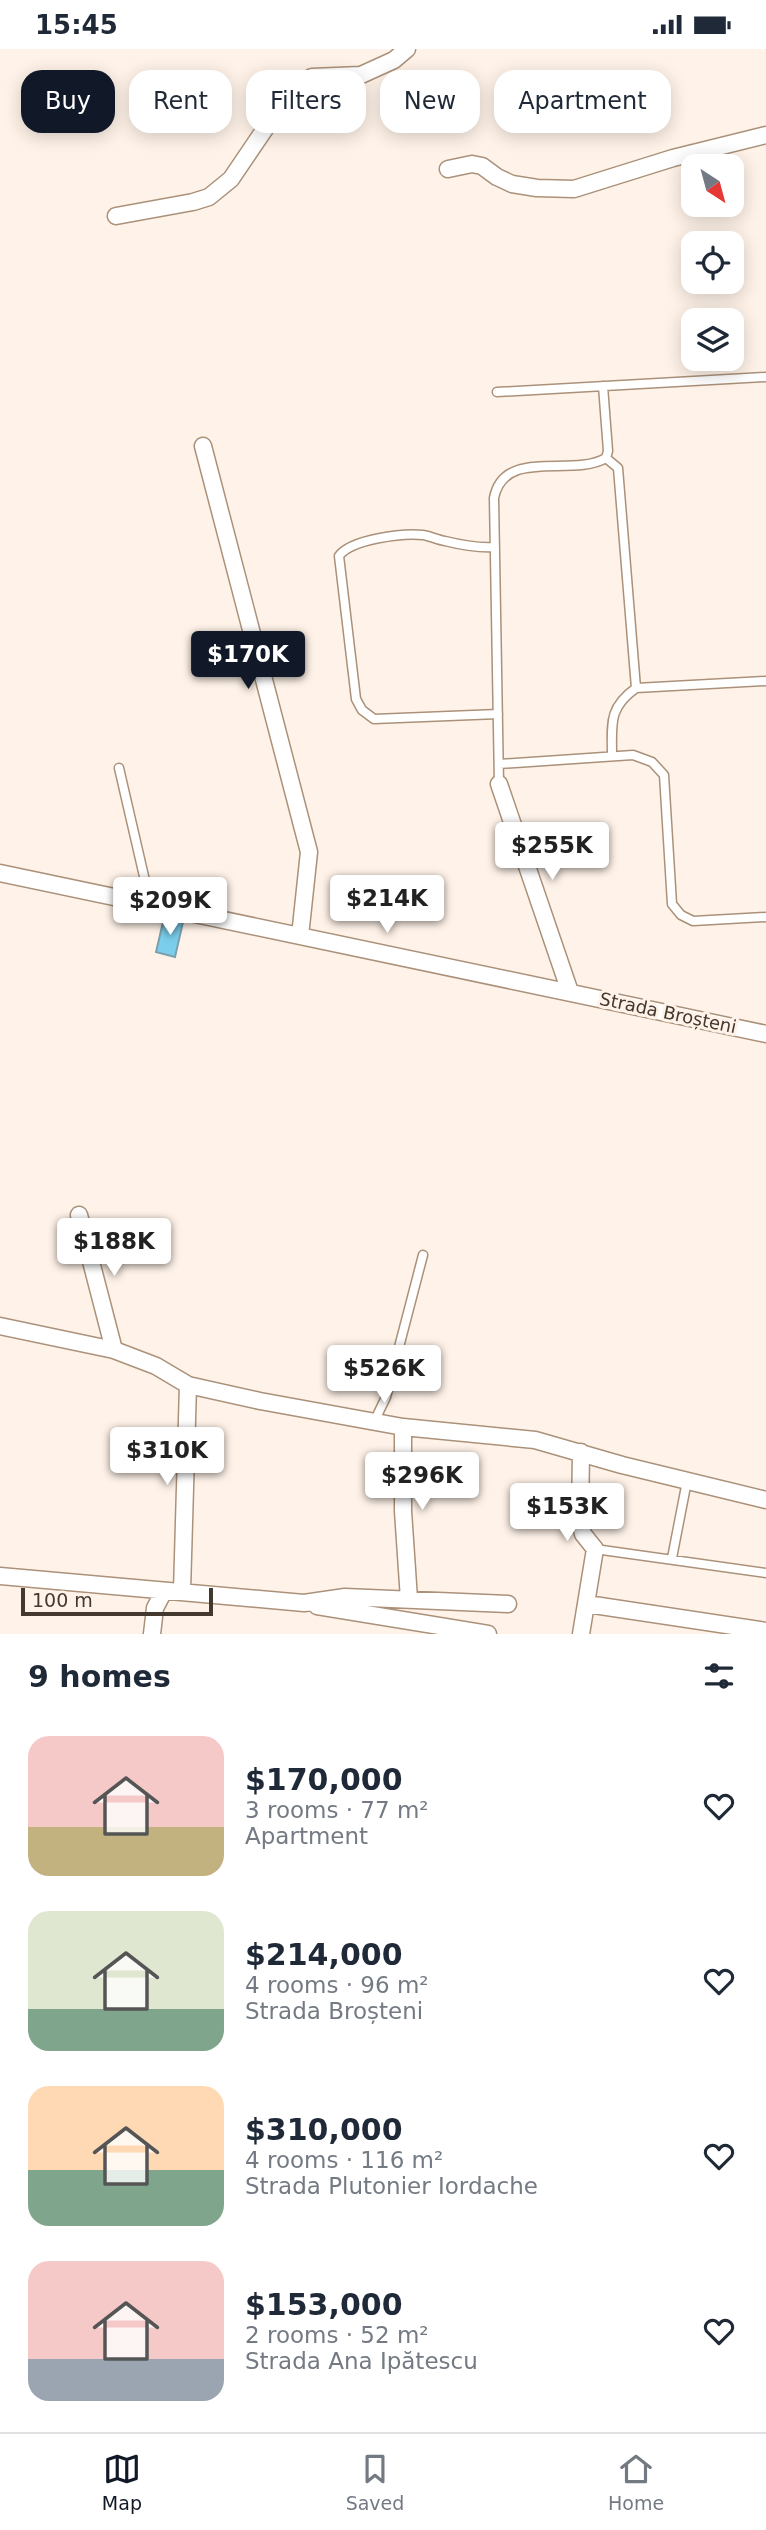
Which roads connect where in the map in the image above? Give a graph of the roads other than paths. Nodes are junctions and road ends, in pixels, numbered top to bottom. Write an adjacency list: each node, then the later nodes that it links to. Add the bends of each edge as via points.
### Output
1 (407, 49): 4 (street, via 360,75 312,77 292,89 231,179 209,197)
2 (766, 135): 3 (street, via 574,188 512,184 472,164)
3 (448, 169)
4 (117, 216)
5 (766, 377): 6 (lane)
6 (603, 386): 7 (lane); 9 (lane)
7 (497, 392)
8 (203, 446): 21 (street, via 309,852)
9 (606, 458): 10 (lane, via 589,465 521,468 508,473 500,480 494,498); 12 (lane, via 618,468)
10 (495, 547): 13 (lane); 13 (lane, via 424,535 354,544 339,556 356,699 362,710 374,719)
11 (766, 681): 12 (lane)
12 (636, 688): 14 (lane, via 622,698 612,716)
13 (498, 714): 15 (lane)
14 (612, 756): 15 (lane); 20 (lane, via 633,755 652,762 664,775 672,904 681,915 693,921)
15 (499, 764): 17 (lane)
16 (119, 768): 19 (lane, via 146,885)
17 (499, 783): 22 (street)
18 (0, 873): 19 (street, Strada Broșteni)
19 (142, 902): 21 (street, Strada Broșteni)
20 (766, 917)
21 (300, 936): 22 (street, Strada Broșteni)
22 (570, 992): 23 (street, Strada Broșteni)
23 (766, 1034)
24 (79, 1215): 27 (street)
25 (423, 1255): 29 (lane, via 386,1397)
26 (0, 1326): 27 (street)
27 (114, 1350): 28 (street)
28 (188, 1385): 29 (street); 39 (street)
29 (374, 1422): 30 (street)
30 (404, 1427): 31 (street, via 535,1440); 40 (street)
31 (581, 1452): 32 (street); 34 (street, via 580,1521)
32 (687, 1481): 33 (street); 35 (lane)
33 (766, 1500)
34 (595, 1549): 35 (lane); 43 (street)
35 (671, 1558): 36 (lane)
36 (766, 1573)
37 (0, 1576): 38 (street)
38 (164, 1591): 39 (street); 45 (street, via 155,1608)
39 (182, 1591): 41 (street)
40 (409, 1599): 41 (street, via 345,1597); 42 (street)
41 (304, 1604): 46 (street)
42 (508, 1604)
43 (587, 1605): 44 (street); 47 (street)
44 (766, 1631)
45 (152, 1634)
46 (488, 1634)
47 (581, 1634)

